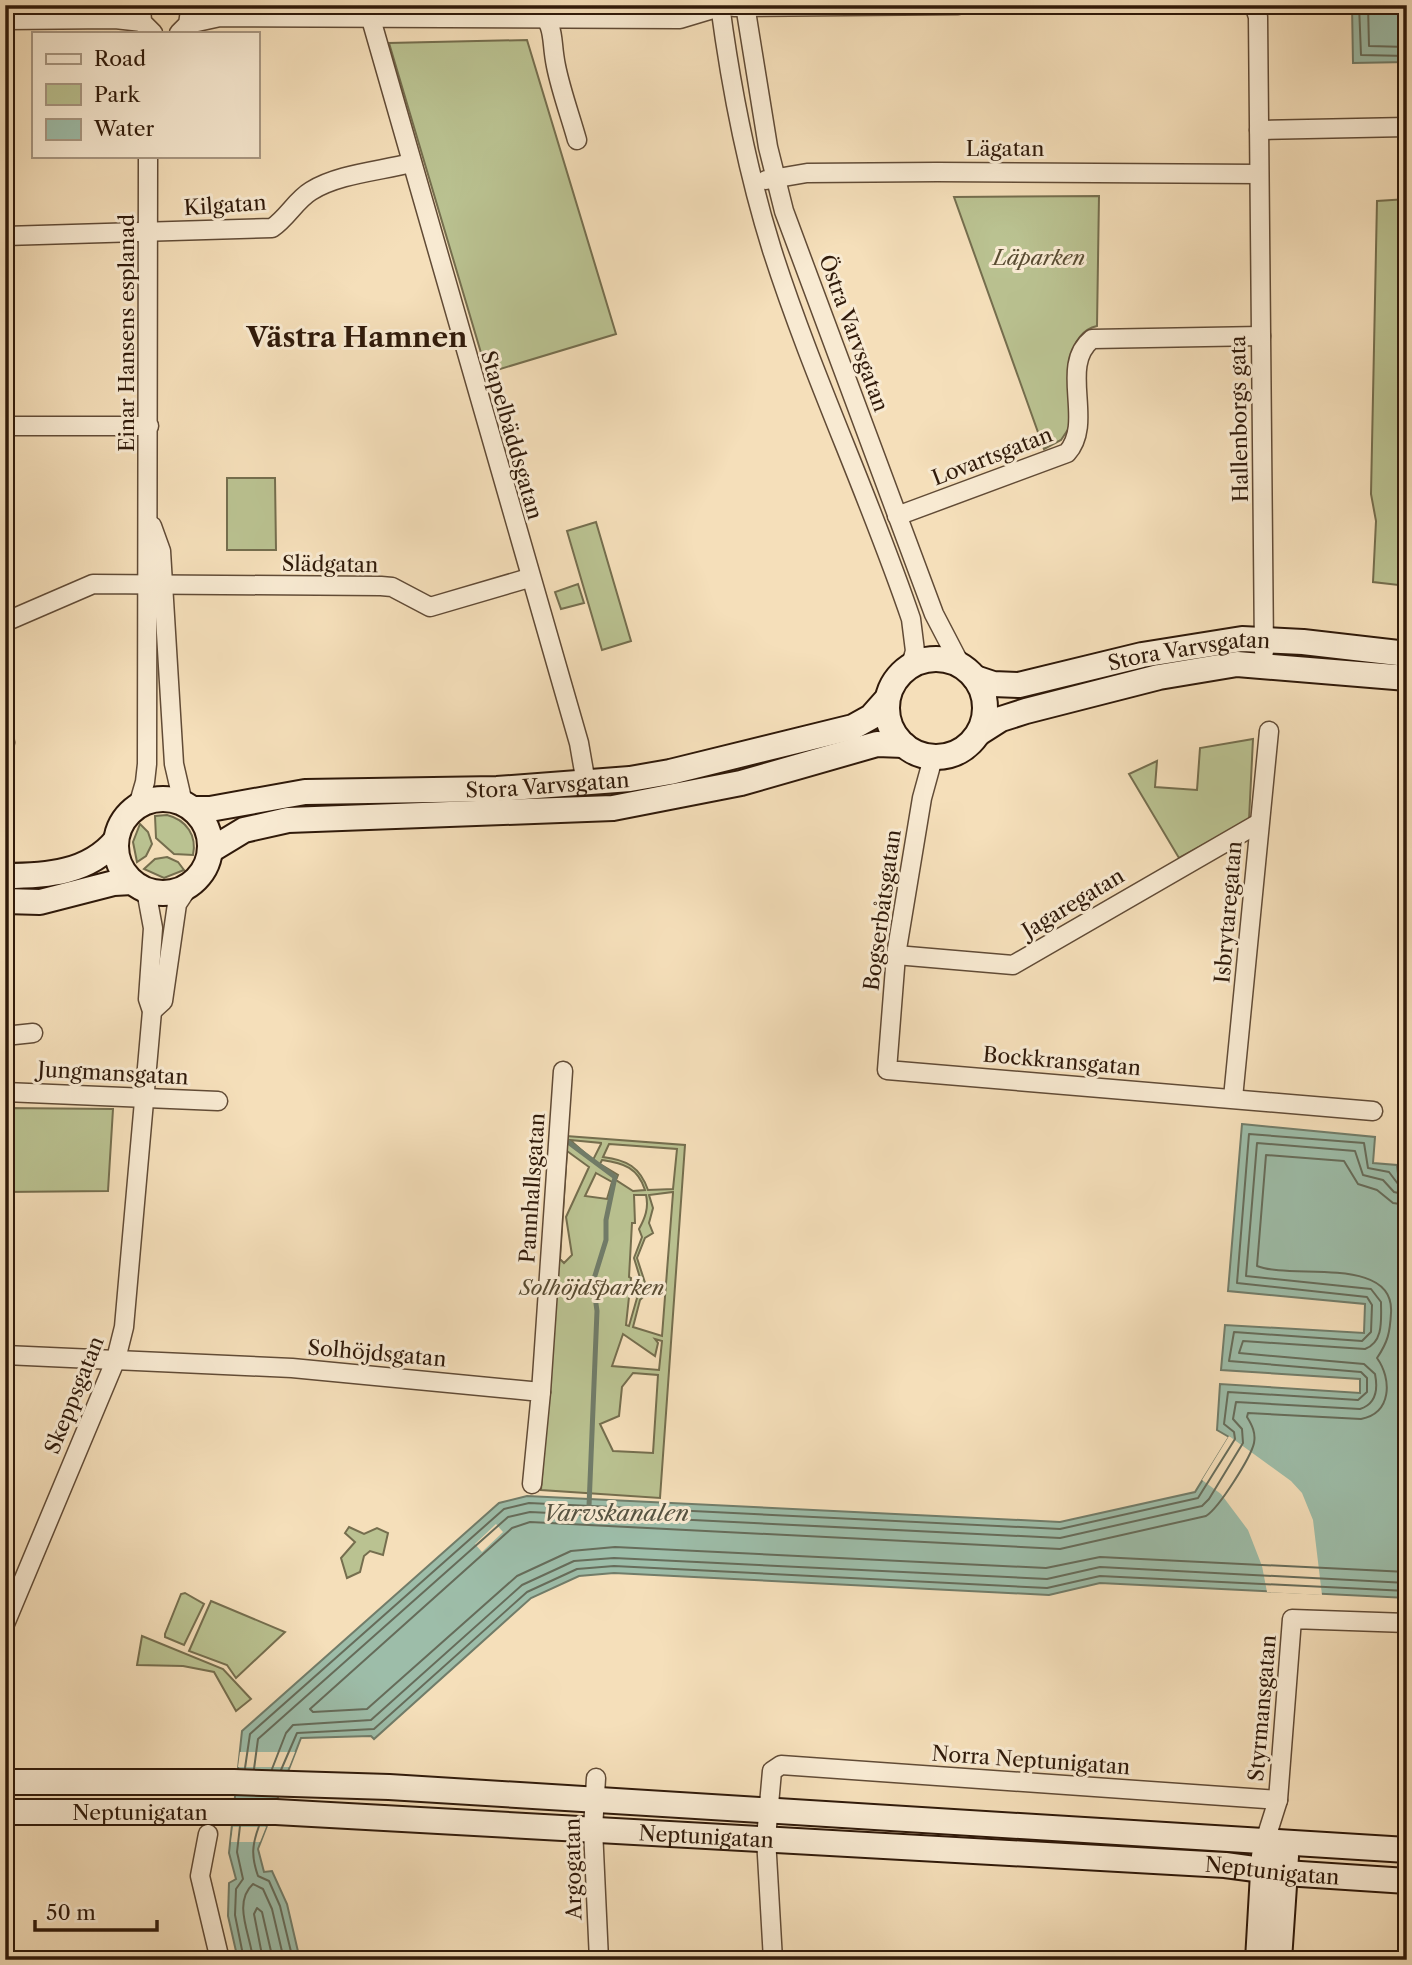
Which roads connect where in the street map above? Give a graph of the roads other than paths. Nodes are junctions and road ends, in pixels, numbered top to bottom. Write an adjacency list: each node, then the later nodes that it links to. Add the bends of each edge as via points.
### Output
1 (112, 5): 8 (street)
2 (191, 5): 15 (street)
3 (214, 5): 11 (street)
4 (417, 5): 11 (street)
5 (536, 5): 13 (street)
6 (958, 5): 10 (street)
7 (1254, 5): 17 (street, Hallenborgs gata, via 1258,17)
8 (5, 6)
9 (716, 6): 10 (street); 13 (street, via 680,19); 23 (street)
10 (746, 6): 22 (street, Östra Varvsgatan)
11 (371, 10): 13 (street); 15 (street, via 220,17); 20 (street, Stapelbäddsgatan)
12 (5, 20): 14 (street, via 115,19)
13 (548, 20): 18 (street)
14 (146, 25)
15 (183, 30)
16 (1407, 128): 17 (street)
17 (1259, 130): 21 (street, Hallenborgs gata)
18 (577, 140)
19 (148, 158): 24 (street, Einar Hansens esplanad)
20 (411, 163): 24 (street, Kilgatan, via 308,192 272,228); 30 (street, Stapelbäddsgatan)
21 (1259, 174): 22 (street, Lägatan, via 984,171); 26 (street, Hallenborgs gata)
22 (774, 177): 23 (street, Lägatan); 29 (street, Östra Varvsgatan)
23 (753, 184): 36 (street, via 790,301 911,619 915,651)
24 (149, 230): 25 (street, Kilgatan); 28 (street, Einar Hansens esplanad)
25 (5, 236)
26 (1261, 337): 29 (street, Lovartsgatan, via 1092,339 1078,357 1078,426 1075,444 1067,453); 33 (street, Hallenborgs gata)
27 (5, 426): 28 (street)
28 (149, 426): 31 (street, Einar Hansens esplanad, via 148,511 160,551)
29 (897, 516): 37 (street, Östra Varvsgatan, via 941,631)
30 (529, 578): 31 (street, Slädgatan, via 430,607 381,586); 44 (street, Stapelbäddsgatan, via 579,743)
31 (155, 584): 32 (street, Slädgatan, via 93,584); 45 (street, Einar Hansens esplanad, via 147,764); 46 (street, Einar Hansens esplanad, via 173,764)
32 (5, 622)
33 (1264, 639): 34 (street, Stora Varvsgatan); 35 (street, Hallenborgs gata); 37 (street, Stora Varvsgatan, via 1184,646 1019,685 993,684)
34 (1407, 654)
35 (1264, 664): 38 (street, Stora Varvsgatan); 41 (street, Stora Varvsgatan, via 1211,667 1159,677 1026,711)
36 (911, 666): 37 (street, Stora Varvsgatan, via 932,659); 39 (street, Stora Varvsgatan, via 894,682)
37 (967, 671): 41 (street, via 985,701)
38 (1407, 678)
39 (887, 699): 42 (street, via 890,728); 44 (street, Stora Varvsgatan, via 853,727 670,772)
40 (1269, 731): 47 (street, Isbrytaregatan)
41 (979, 733): 43 (street, Stora Varvsgatan, via 961,751)
42 (904, 745): 43 (street, Stora Varvsgatan); 49 (street, Stora Varvsgatan, via 877,744 741,783 613,808 288,820 244,830)
43 (933, 758): 54 (street, Bogserbåtsgatan)
44 (586, 783): 46 (street, Stora Varvsgatan, via 305,792)
45 (138, 806): 46 (street, Stora Varvsgatan, via 160,799); 48 (street, via 123,820)
46 (188, 806): 49 (street, via 207,827)
47 (1259, 823): 54 (street, Jagaregatan, via 1013,965); 62 (street, Isbrytaregatan)
48 (116, 840): 50 (street, via 96,860 61,872); 51 (street, via 122,870)
49 (211, 850): 52 (street, via 204,870)
50 (5, 876)
51 (139, 886): 52 (street, via 168,893); 53 (street, via 114,883 40,902); 55 (street, via 153,928 148,999)
52 (189, 886): 55 (street, via 177,904 163,1002)
53 (5, 901)
54 (896, 955): 58 (street, Bogserbåtsgatan)
55 (152, 1011): 61 (street)
56 (33, 1033): 57 (street)
57 (5, 1036)
58 (887, 1070): 62 (street, Bockkransgatan)
59 (563, 1071): 67 (street, Pannhallsgatan)
60 (5, 1092): 61 (street, Jungmansgatan)
61 (144, 1096): 63 (street, Jungmansgatan); 66 (street, Skeppsgatan, via 126,1313)
62 (1233, 1098): 64 (street, Bockkransgatan)
63 (218, 1101)
64 (1373, 1111)
65 (5, 1355): 66 (street, Solhöjdsgatan)
66 (116, 1359): 67 (street, Solhöjdsgatan, via 292,1368); 70 (street, Skeppsgatan)
67 (541, 1392): 68 (street)
68 (532, 1484)
69 (1407, 1623): 73 (street, Styrmansgatan, via 1292,1619)
70 (5, 1624)
71 (5, 1782): 72 (street, Neptunigatan)
72 (596, 1788): 74 (street, Neptunigatan); 76 (street, Argogatan)
73 (1278, 1800): 74 (street, Norra Neptunigatan, via 781,1765 772,1771); 79 (street, Styrmansgatan)
74 (768, 1810): 78 (street); 79 (street, Neptunigatan)
75 (5, 1812): 76 (street, Neptunigatan, via 276,1812)
76 (593, 1829): 78 (street, Neptunigatan); 84 (street, Argogatan)
77 (208, 1834): 83 (street, via 200,1876)
78 (766, 1838): 81 (street, Neptunigatan); 85 (street)
79 (1276, 1842): 80 (street, Neptunigatan); 81 (street)
80 (1407, 1850)
81 (1274, 1871): 82 (street, Neptunigatan); 86 (street); 87 (street)
82 (1407, 1881)
83 (220, 1960)
84 (598, 1960)
85 (773, 1960)
86 (1258, 1960)
87 (1279, 1960)

